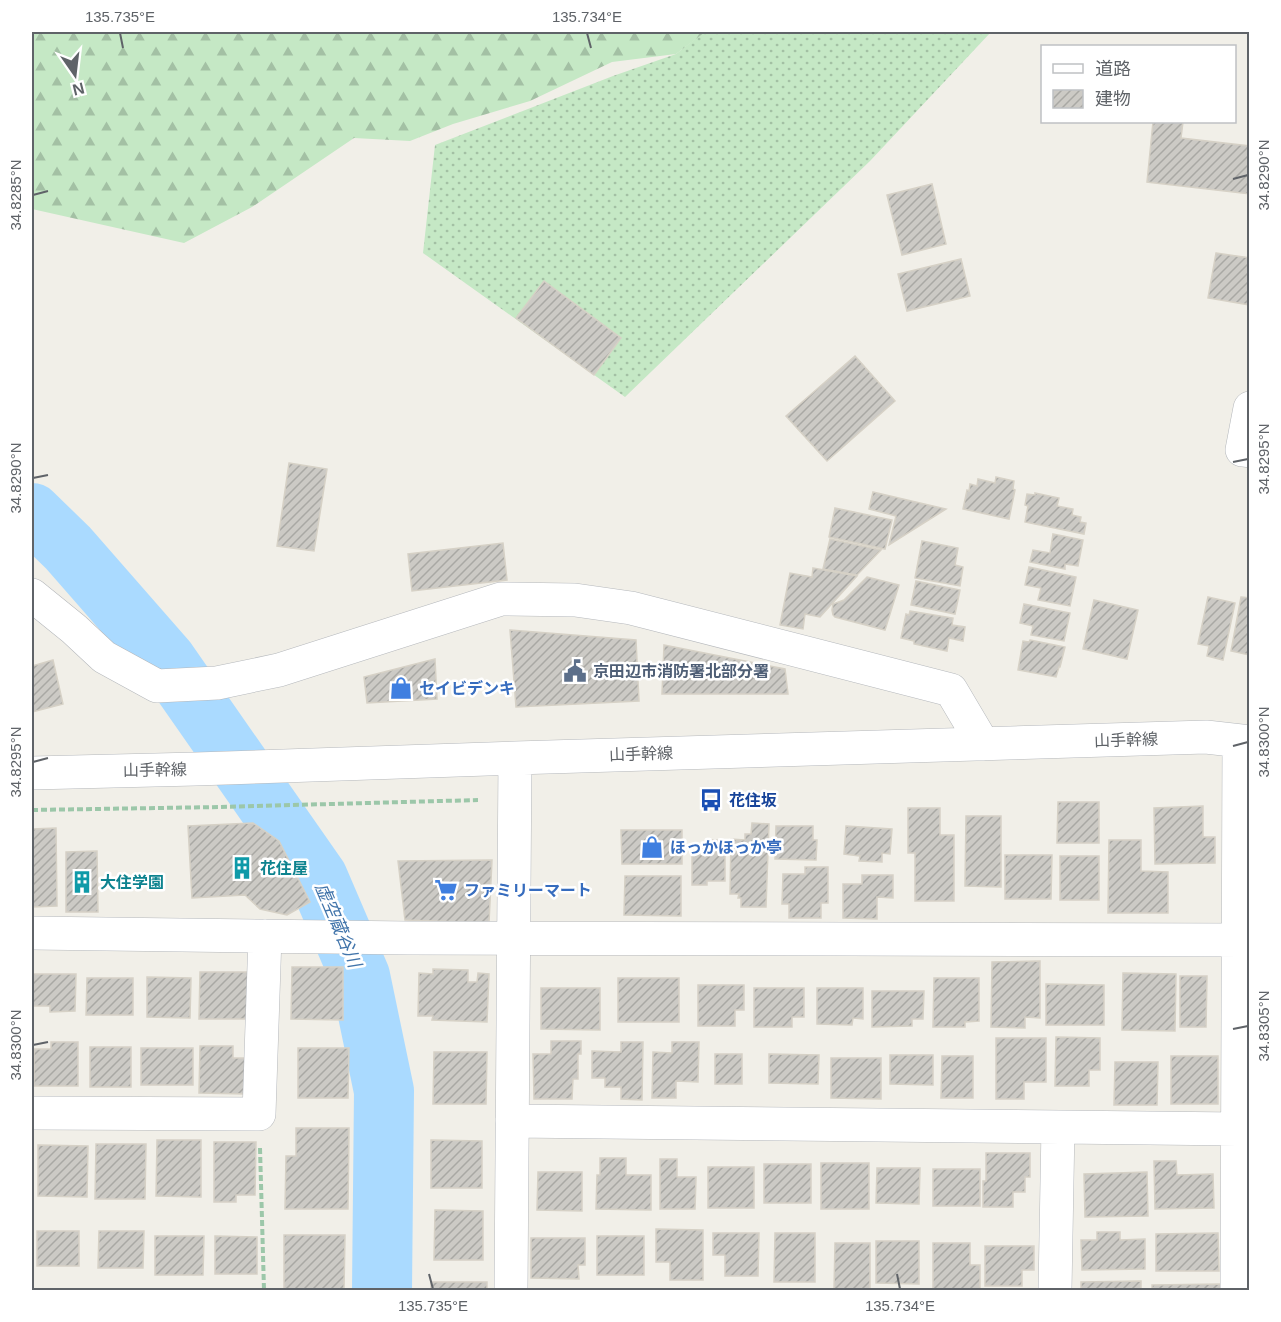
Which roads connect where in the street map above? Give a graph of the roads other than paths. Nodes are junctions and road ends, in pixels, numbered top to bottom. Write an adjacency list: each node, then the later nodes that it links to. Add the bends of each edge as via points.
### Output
1 (1250, 408): 2 (street, via 1242,450)
2 (1250, 451)
3 (32, 595): 5 (street, via 104,657 157,686 217,683 279,670 501,599 575,600 631,608 951,690)
4 (1244, 742): 5 (street, 山手幹線, via 1206,737); 11 (street)
5 (983, 744): 6 (street, 山手幹線)
6 (515, 758): 7 (street, 山手幹線); 10 (street)
7 (32, 773)
8 (32, 933): 9 (street)
9 (266, 936): 10 (street); 12 (street, via 259,1114)
10 (513, 938): 11 (street); 13 (street)
11 (1244, 940): 15 (street)
12 (32, 1113)
13 (512, 1121): 14 (street); 16 (street)
14 (1058, 1126): 15 (street); 17 (street)
15 (1237, 1129): 18 (street)
16 (511, 1290)
17 (1055, 1290)
18 (1237, 1290)

